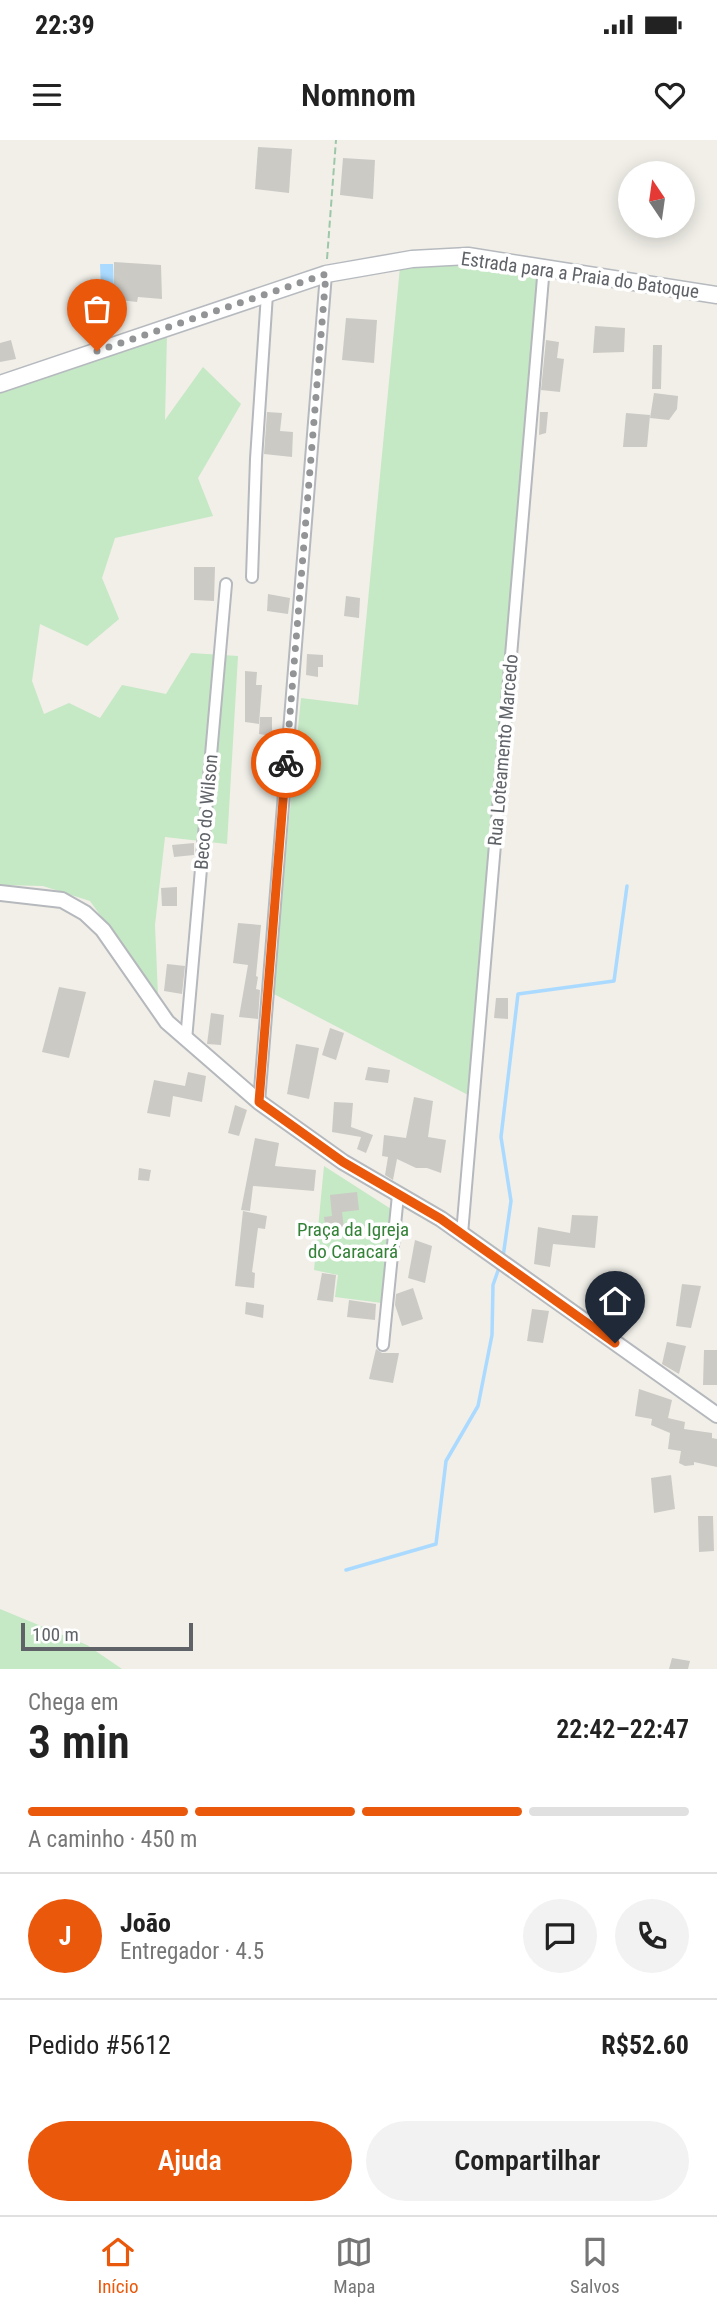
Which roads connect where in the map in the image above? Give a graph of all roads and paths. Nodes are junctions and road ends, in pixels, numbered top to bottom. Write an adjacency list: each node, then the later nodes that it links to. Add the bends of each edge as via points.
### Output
1 (336, 140): 3 (path)
2 (544, 266): 3 (main road, Estrada para a Praia do Batoque, via 440,256); 5 (main road, Estrada para a Praia do Batoque); 13 (street, Rua Loteamento Marcedo)
3 (326, 274): 4 (main road, Estrada para a Praia do Batoque); 11 (street)
4 (267, 293): 6 (main road, Estrada para a Praia do Batoque); 7 (street)
5 (717, 295)
6 (0, 384)
7 (252, 577)
8 (226, 584): 10 (street, Beco do Wilson)
9 (0, 893): 10 (street, via 62,900 85,913 103,930 167,1022)
10 (186, 1040): 11 (street)
11 (259, 1102): 12 (street)
12 (398, 1195): 13 (street); 14 (street)
13 (462, 1234): 15 (street)
14 (383, 1345)
15 (717, 1415)

